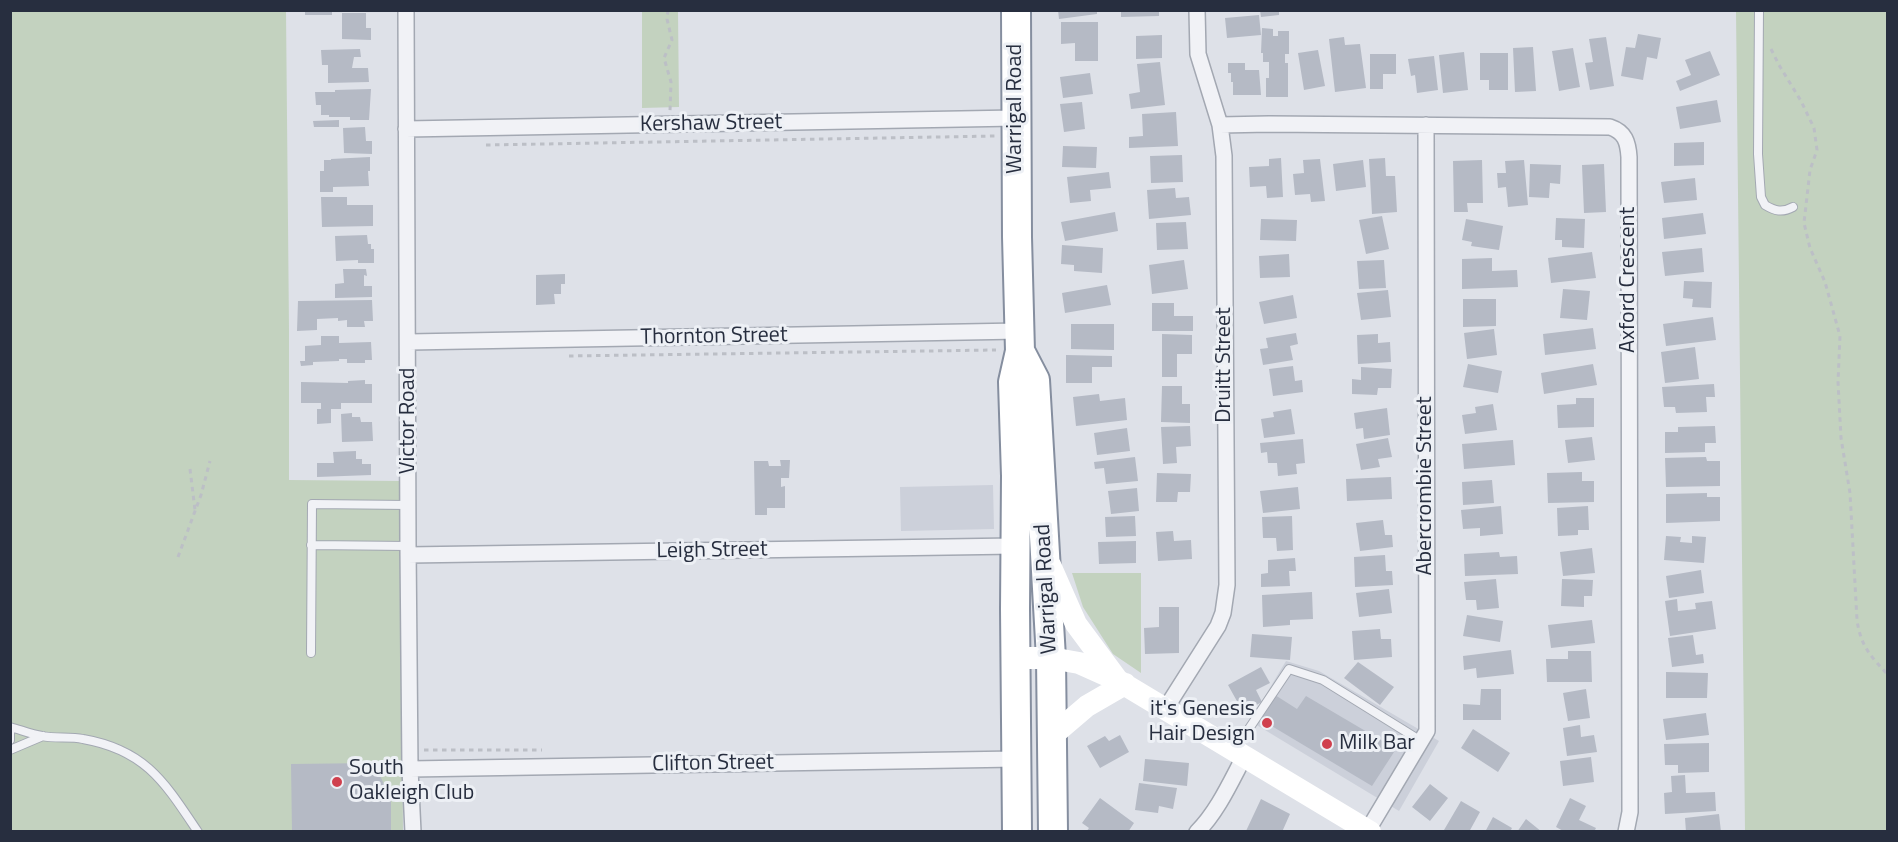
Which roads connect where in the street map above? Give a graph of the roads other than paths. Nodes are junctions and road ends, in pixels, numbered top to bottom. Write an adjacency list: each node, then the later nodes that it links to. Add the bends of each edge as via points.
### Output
1 (406, 10): 8 (street, Victor Road)
2 (1016, 10): 5 (highway, Warrigal Road)
3 (1197, 10): 6 (street, Druitt Street, via 1198,54)
4 (1759, 10): 9 (lane, via 1761,197 1765,205 1776,211)
5 (1016, 118): 8 (street, Kershaw Street); 11 (highway, Warrigal Road, via 1017,246)
6 (1220, 125): 7 (street, Axford Crescent); 21 (street, Druitt Street, via 1224,156 1226,598 1218,626)
7 (1426, 125): 27 (street, Abercrombie Street, via 1427,731); 38 (street, Axford Crescent, via 1610,127 1626,141 1630,812)
8 (406, 129): 10 (street, Victor Road)
9 (1793, 207)
10 (409, 342): 11 (street, Thornton Street); 12 (street, Victor Road)
11 (1012, 344): 14 (highway, Warrigal Road); 16 (highway, Warrigal Road, via 1035,380)
12 (408, 505): 13 (lane, via 312,504); 15 (street, Victor Road)
13 (311, 545): 15 (lane); 17 (lane)
14 (1015, 546): 15 (street, Leigh Street); 18 (highway, Warrigal Road)
15 (408, 551): 31 (street, Victor Road)
16 (1045, 555): 19 (highway, Warrigal Road); 20 (main road, via 1074,619)
17 (311, 653)
18 (1015, 658): 19 (main road); 30 (highway, Warrigal Road)
19 (1051, 658): 20 (main road, via 1079,663); 24 (highway, Warrigal Road)
20 (1121, 682): 21 (main road); 24 (main road)
21 (1166, 708): 29 (main road)
22 (10, 727): 25 (lane)
23 (10, 732): 26 (lane)
24 (1053, 735): 35 (highway, Warrigal Road)
25 (43, 736): 28 (lane); 32 (lane, via 102,742 136,757 165,784)
26 (10, 740)
27 (1421, 741): 29 (lane, via 1323,681 1289,669); 37 (street, Abercrombie Street)
28 (10, 750)
29 (1240, 752): 36 (street, via 1217,806); 37 (main road)
30 (1016, 759): 31 (street, Clifton Street); 34 (highway, Warrigal Road)
31 (410, 769): 33 (street, Victor Road)
32 (198, 831)
33 (413, 831)
34 (1017, 831)
35 (1053, 831)
36 (1197, 831)
37 (1369, 831)
38 (1626, 831)

